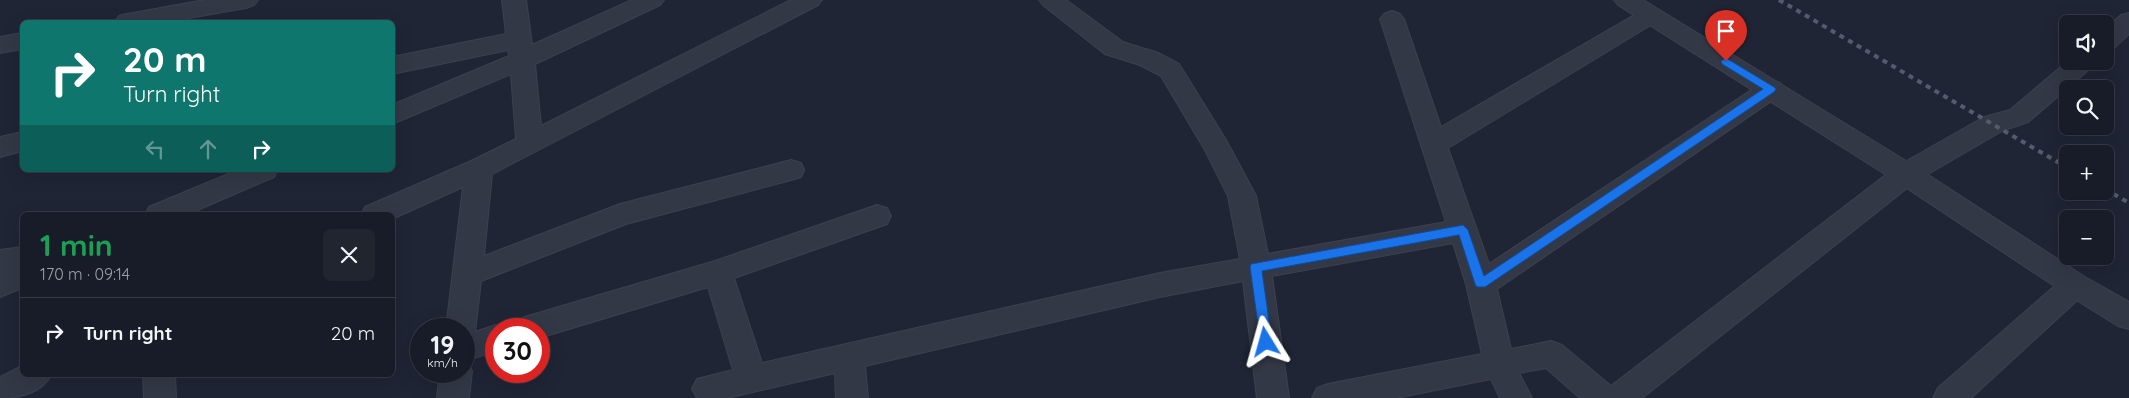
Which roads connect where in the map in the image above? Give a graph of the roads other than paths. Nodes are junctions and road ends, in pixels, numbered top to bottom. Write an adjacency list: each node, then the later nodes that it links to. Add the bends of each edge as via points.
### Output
1 (246, 0): 9 (street)
2 (514, 0): 14 (street)
3 (652, 0): 14 (street)
4 (810, 0): 20 (street)
5 (1051, 0): 33 (street, via 1114,48 1149,58 1170,70 1218,147 1242,196)
6 (1626, 0): 7 (street)
7 (1651, 15): 17 (street); 21 (street)
8 (1392, 19): 21 (street)
9 (138, 20)
10 (2129, 21): 11 (street)
11 (2114, 34)
12 (20, 41): 13 (street)
13 (0, 45)
14 (521, 50): 15 (street); 18 (street); 20 (street)
15 (395, 66)
16 (2073, 70): 26 (street, via 2019,116 1993,124)
17 (1771, 89): 26 (street); 37 (street)
18 (395, 113)
19 (20, 142): 22 (street)
20 (529, 144): 23 (street)
21 (1434, 144): 30 (street)
22 (0, 147)
23 (479, 169): 28 (street); 35 (street)
24 (791, 170): 35 (street, via 620,215)
25 (259, 172): 27 (street)
26 (1906, 174): 39 (street); 58 (street)
27 (166, 212)
28 (382, 212)
29 (877, 216): 34 (street)
30 (1463, 230): 33 (street); 37 (street)
31 (20, 258): 32 (street)
32 (0, 261)
33 (1256, 267): 43 (street, via 1160,284); 54 (street)
34 (718, 272): 42 (street); 47 (street)
35 (467, 274): 40 (street)
36 (20, 276): 38 (street)
37 (1481, 284): 44 (street)
38 (0, 285)
39 (2075, 285): 41 (street); 59 (street)
40 (462, 318)
41 (2129, 318)
42 (550, 322)
43 (849, 357): 47 (street); 53 (street)
44 (1500, 366): 55 (street); 56 (street); 57 (street, via 1551,354)
45 (32, 377): 50 (street)
46 (159, 377): 51 (street)
47 (752, 380): 49 (street)
48 (455, 383): 52 (street)
49 (708, 389)
50 (0, 392)
51 (160, 398)
52 (453, 398)
53 (852, 398)
54 (1273, 398)
55 (1328, 398)
56 (1516, 398)
57 (1602, 398)
58 (1619, 398)
59 (1949, 398)

